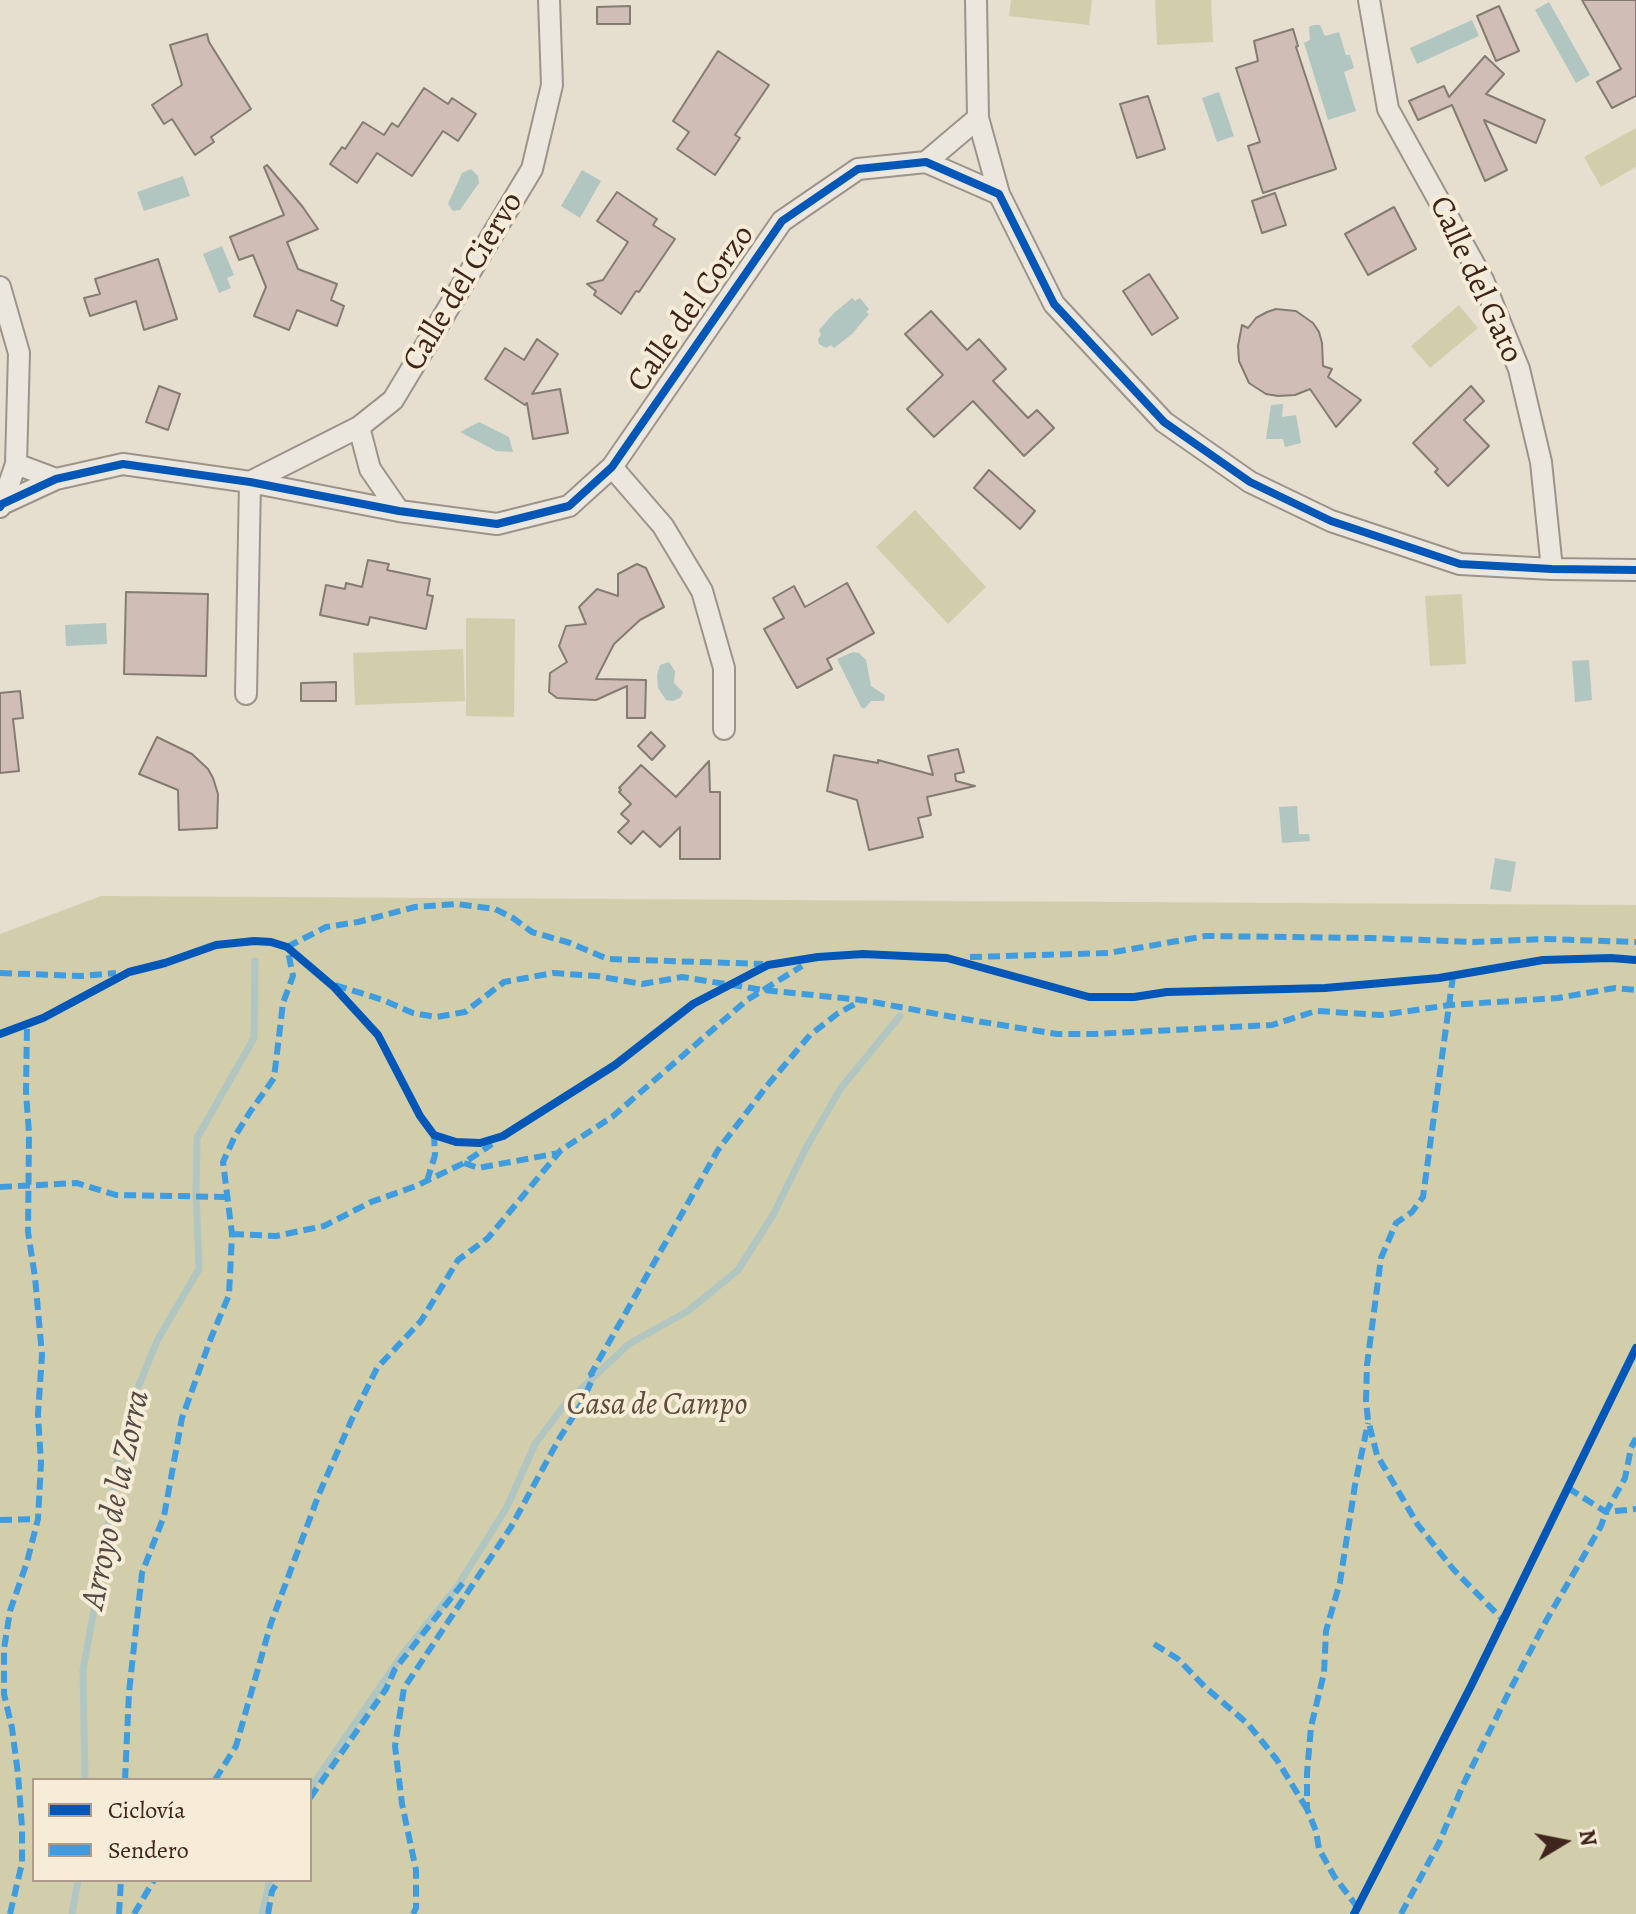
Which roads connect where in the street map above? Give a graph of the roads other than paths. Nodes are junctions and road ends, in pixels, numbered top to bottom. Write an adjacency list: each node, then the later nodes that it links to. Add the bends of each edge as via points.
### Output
1 (549, 0): 8 (street, Calle del Ciervo, via 552,85 532,169 393,400)
2 (976, 0): 4 (street)
3 (1369, 0): 15 (street, Calle del Gato, via 1388,109 1483,280 1519,369 1541,462)
4 (978, 118): 5 (street); 6 (street)
5 (926, 162): 6 (street, Calle del Corzo); 10 (street, Calle del Corzo, via 858,169 782,221)
6 (999, 194): 15 (street, via 1054,304 1164,422 1250,482 1331,521 1460,564)
7 (0, 287): 9 (street, via 19,353)
8 (359, 427): 12 (street, Calle del Ciervo); 14 (street, via 370,469)
9 (16, 464): 11 (street); 13 (street)
10 (612, 467): 14 (street, Calle del Corzo, via 569,506 497,524); 18 (street, via 663,526 702,591 724,668)
11 (56, 479): 12 (street, Calle del Corzo, via 123,464); 13 (street, Calle del Corzo)
12 (250, 482): 14 (street, Calle del Corzo); 17 (street)
13 (1, 505)
14 (399, 511)
15 (1552, 569): 16 (street)
16 (1636, 570)
17 (246, 694)
18 (724, 729)

